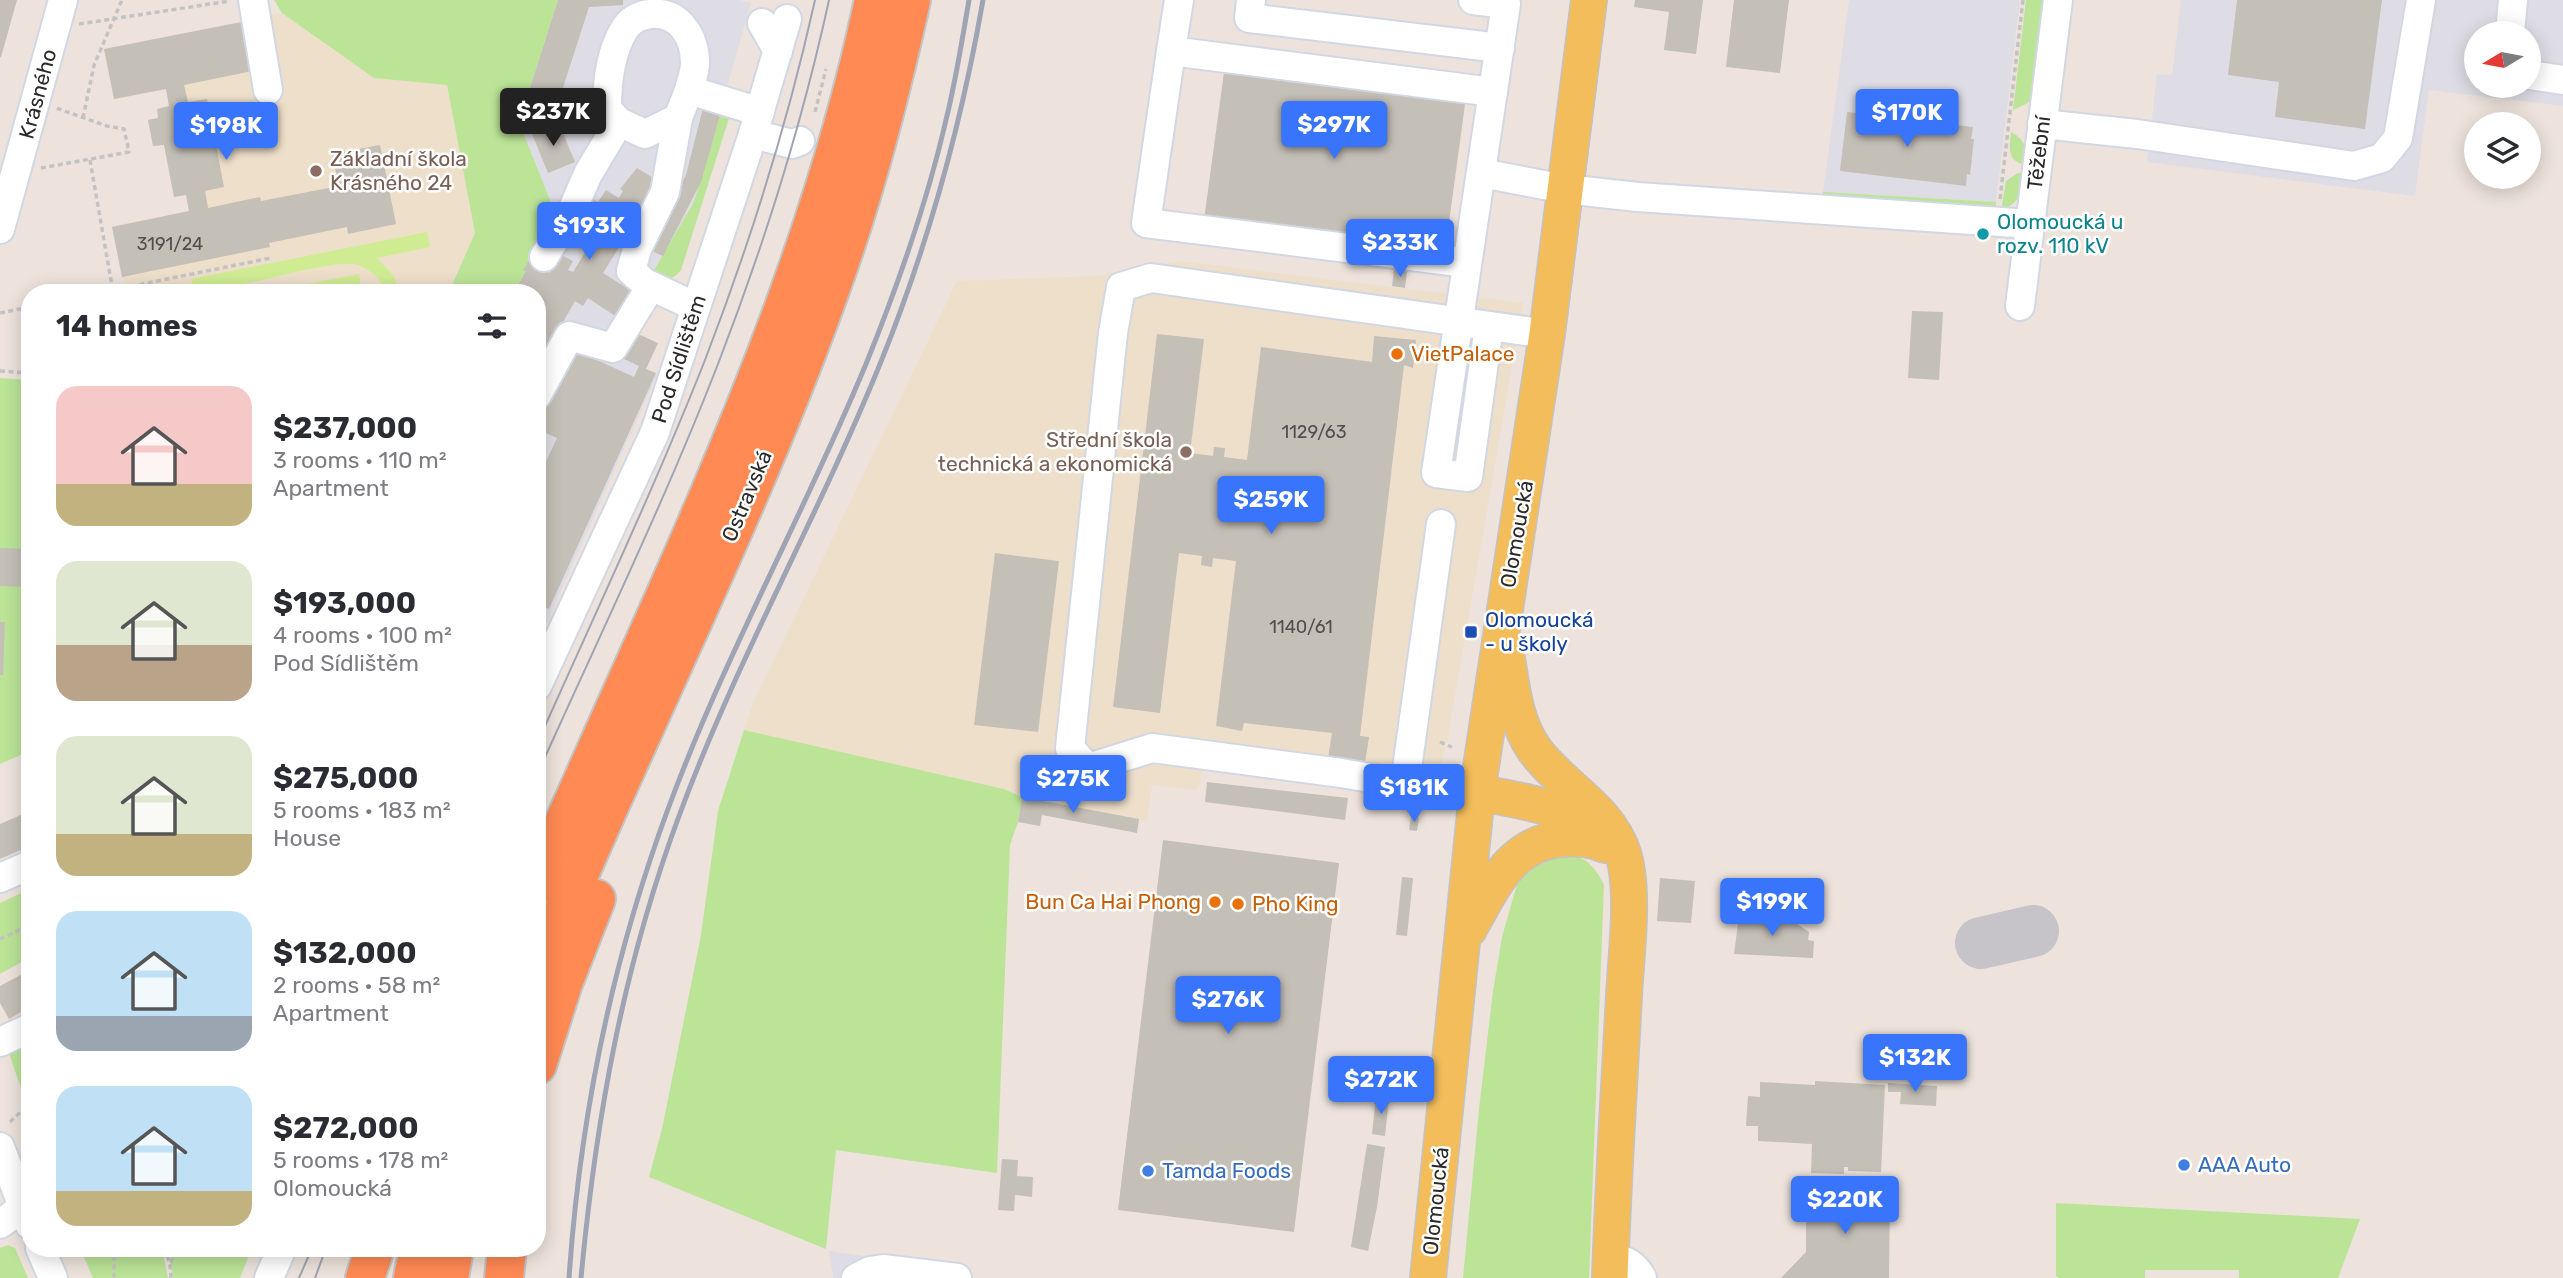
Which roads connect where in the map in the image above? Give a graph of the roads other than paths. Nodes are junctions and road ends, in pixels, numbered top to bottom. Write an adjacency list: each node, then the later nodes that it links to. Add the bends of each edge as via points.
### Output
1 (253, 0): 19 (street)
2 (874, 0): 44 (highway, Ostravská, via 846,115 795,283 735,435)
3 (911, 0): 41 (highway, Ostravská, via 884,112 837,270)
4 (1179, 0): 15 (street)
5 (1473, 0): 14 (street, via 1506,4)
6 (1589, 0): 28 (main road, Olomoucká)
7 (2058, 0): 25 (street, Těžební)
8 (2421, 0): 25 (street, via 2398,138 2382,158 2354,166)
9 (2513, 0): 13 (street)
10 (1250, 9): 14 (street); 16 (street)
11 (67, 13): 30 (street, Krásného)
12 (775, 21): 24 (street, Pod Sídlištěm, via 778,51)
13 (2511, 21)
14 (1500, 48): 21 (street)
15 (1171, 51): 16 (street); 32 (street, via 1146,223)
16 (1244, 60): 21 (street)
17 (2541, 77): 18 (street)
18 (2563, 80)
19 (268, 90)
20 (689, 90): 22 (street); 23 (street, via 695,64 681,22 663,13 640,15 625,29 607,87 607,109); 24 (street)
21 (1493, 92): 27 (street)
22 (678, 118): 23 (street, via 645,134); 33 (street, via 665,192 631,271)
23 (619, 122): 31 (street)
24 (757, 123): 26 (street, via 792,144); 35 (street, Pod Sídlištěm)
25 (2042, 124): 29 (street, Těžební)
26 (800, 141)
27 (1481, 173): 28 (street); 32 (street)
28 (1565, 189): 29 (street); 38 (main road, Olomoucká)
29 (2030, 224): 34 (street, Těžební)
30 (0, 229)
31 (544, 257)
32 (1467, 262): 36 (street)
33 (651, 286): 35 (street); 39 (street, via 613,348 569,335)
34 (2020, 306)
35 (696, 307): 43 (street, Pod Sídlištěm, via 655,432)
36 (1458, 323): 37 (street); 37 (street, via 1436,473 1458,476 1468,477); 45 (street, via 1151,278 1121,286 1113,333 1070,748 1088,768 1152,748)
37 (1489, 327): 38 (street)
38 (1547, 334): 42 (main road, Olomoucká)
39 (546, 378)
40 (1441, 524): 45 (street)
41 (715, 570): 54 (highway, Ostravská); 56 (highway, via 670,709)
42 (1501, 623): 46 (main road, Olomoucká); 52 (main road, via 1513,701 1525,734 1539,755 1609,824 1626,867)
43 (546, 667)
44 (631, 672): 47 (highway, via 597,723); 49 (highway, Ostravská)
45 (1405, 783): 46 (street)
46 (1477, 793): 48 (main road, via 1525,801 1570,817); 53 (main road, Olomoucká)
47 (546, 827)
48 (1611, 848): 52 (main road, via 1623,871); 53 (main road, via 1580,838 1528,847 1498,880)
49 (546, 865)
50 (21, 869): 51 (street)
51 (0, 878)
52 (1628, 901): 66 (main road)
53 (1462, 942): 75 (main road, Olomoucká)
54 (546, 953)
55 (21, 1032): 57 (street)
56 (546, 1038)
57 (0, 1042)
58 (5, 1134): 59 (street)
59 (20, 1215)
60 (44, 1257): 67 (street)
61 (278, 1257): 68 (street)
62 (372, 1257): 69 (highway)
63 (417, 1257): 70 (highway)
64 (452, 1257): 71 (highway)
65 (506, 1257): 72 (highway)
66 (1610, 1268): 76 (street, via 1629,1262)
67 (53, 1278)
68 (269, 1278)
69 (365, 1278)
70 (413, 1278)
71 (449, 1278)
72 (504, 1278)
73 (856, 1278): 74 (street, via 883,1269)
74 (957, 1278)
75 (1428, 1278)
76 (1642, 1278)

